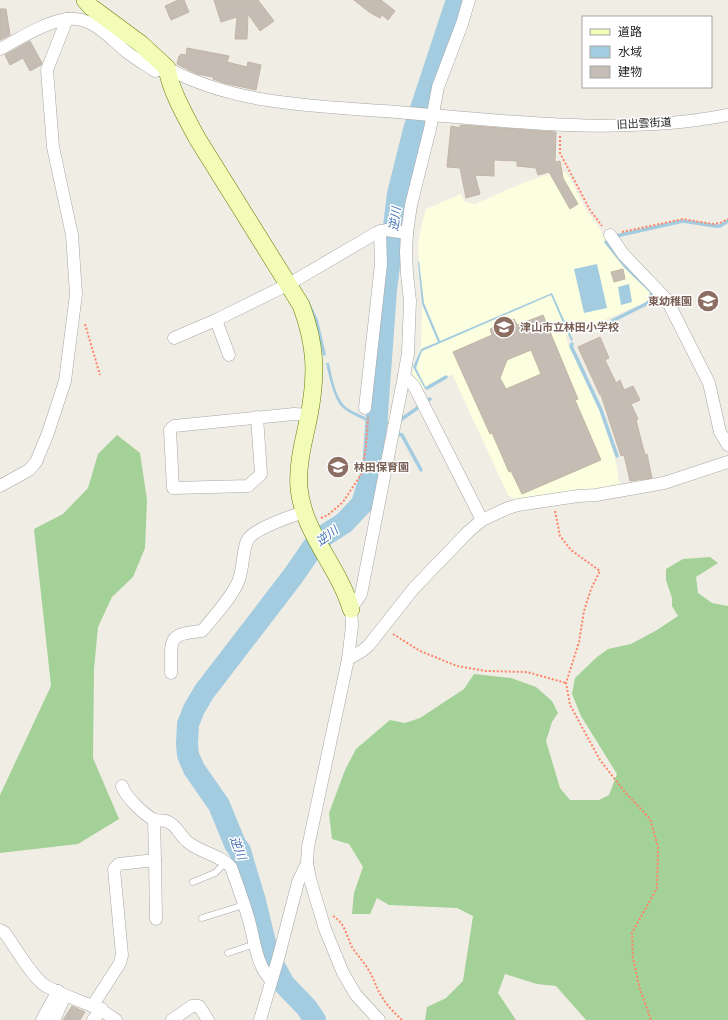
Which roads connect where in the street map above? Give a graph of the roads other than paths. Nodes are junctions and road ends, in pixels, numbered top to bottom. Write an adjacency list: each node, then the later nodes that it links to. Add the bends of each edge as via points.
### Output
1 (85, 0): 5 (street)
2 (469, 0): 6 (street)
3 (67, 19): 4 (street, via 53,23); 5 (street, via 78,19 99,28 155,71); 20 (street, via 47,70 53,146 72,235 76,294 65,381 36,462 29,470)
4 (0, 49)
5 (168, 68): 6 (street, 旧出雲街道, via 186,78 248,96 316,107); 10 (street, via 172,86 197,138)
6 (430, 115): 7 (street, 旧出雲街道, via 600,125 661,124); 8 (street, via 411,205)
7 (728, 115)
8 (393, 232): 10 (street); 14 (street, via 406,252 410,301); 15 (street, via 380,264)
9 (610, 235): 18 (street, via 623,254 667,300 710,383 720,432)
10 (289, 284): 11 (street); 16 (street, via 302,305 312,342 314,364)
11 (216, 320): 12 (street); 13 (street)
12 (174, 338)
13 (229, 355)
14 (404, 376): 21 (street, via 414,386); 23 (street, via 360,594)
15 (365, 408)
16 (309, 415): 17 (street); 22 (street, via 299,470 299,489)
17 (257, 417): 17 (street, via 261,474 248,486 173,488 170,430 174,426)
18 (728, 445)
19 (728, 462): 21 (street, via 664,483 508,508)
20 (0, 486)
21 (482, 520): 24 (street, via 414,588 362,651)
22 (308, 521): 23 (street, via 342,585); 25 (street, via 256,532 248,538 244,547 243,569 228,597 202,631 176,636 172,642)
23 (351, 608): 24 (street, via 352,626)
24 (348, 659): 30 (street, via 313,821)
25 (171, 673)
26 (122, 786): 27 (street, via 135,804)
27 (154, 820): 28 (street); 29 (street, via 167,821 190,844)
28 (155, 860): 34 (street); 40 (street, via 119,864 114,870 122,955)
29 (226, 862): 31 (lane, via 215,873); 32 (street, via 232,867)
30 (307, 863): 38 (street, via 298,882); 48 (street, via 325,929 343,973 356,995)
31 (193, 882)
32 (244, 905): 33 (lane); 36 (street)
33 (202, 918)
34 (156, 919)
35 (0, 930): 39 (street, via 41,982)
36 (255, 944): 37 (lane); 38 (street, via 267,976)
37 (228, 953)
38 (272, 978): 47 (street)
39 (58, 991): 40 (street); 41 (street); 42 (street, via 63,1000)
40 (97, 1007): 43 (street); 44 (street)
41 (42, 1020)
42 (54, 1020)
43 (93, 1020)
44 (116, 1020)
45 (172, 1020): 46 (street, via 192,1006 199,1006)
46 (208, 1020)
47 (260, 1020)
48 (379, 1020)

